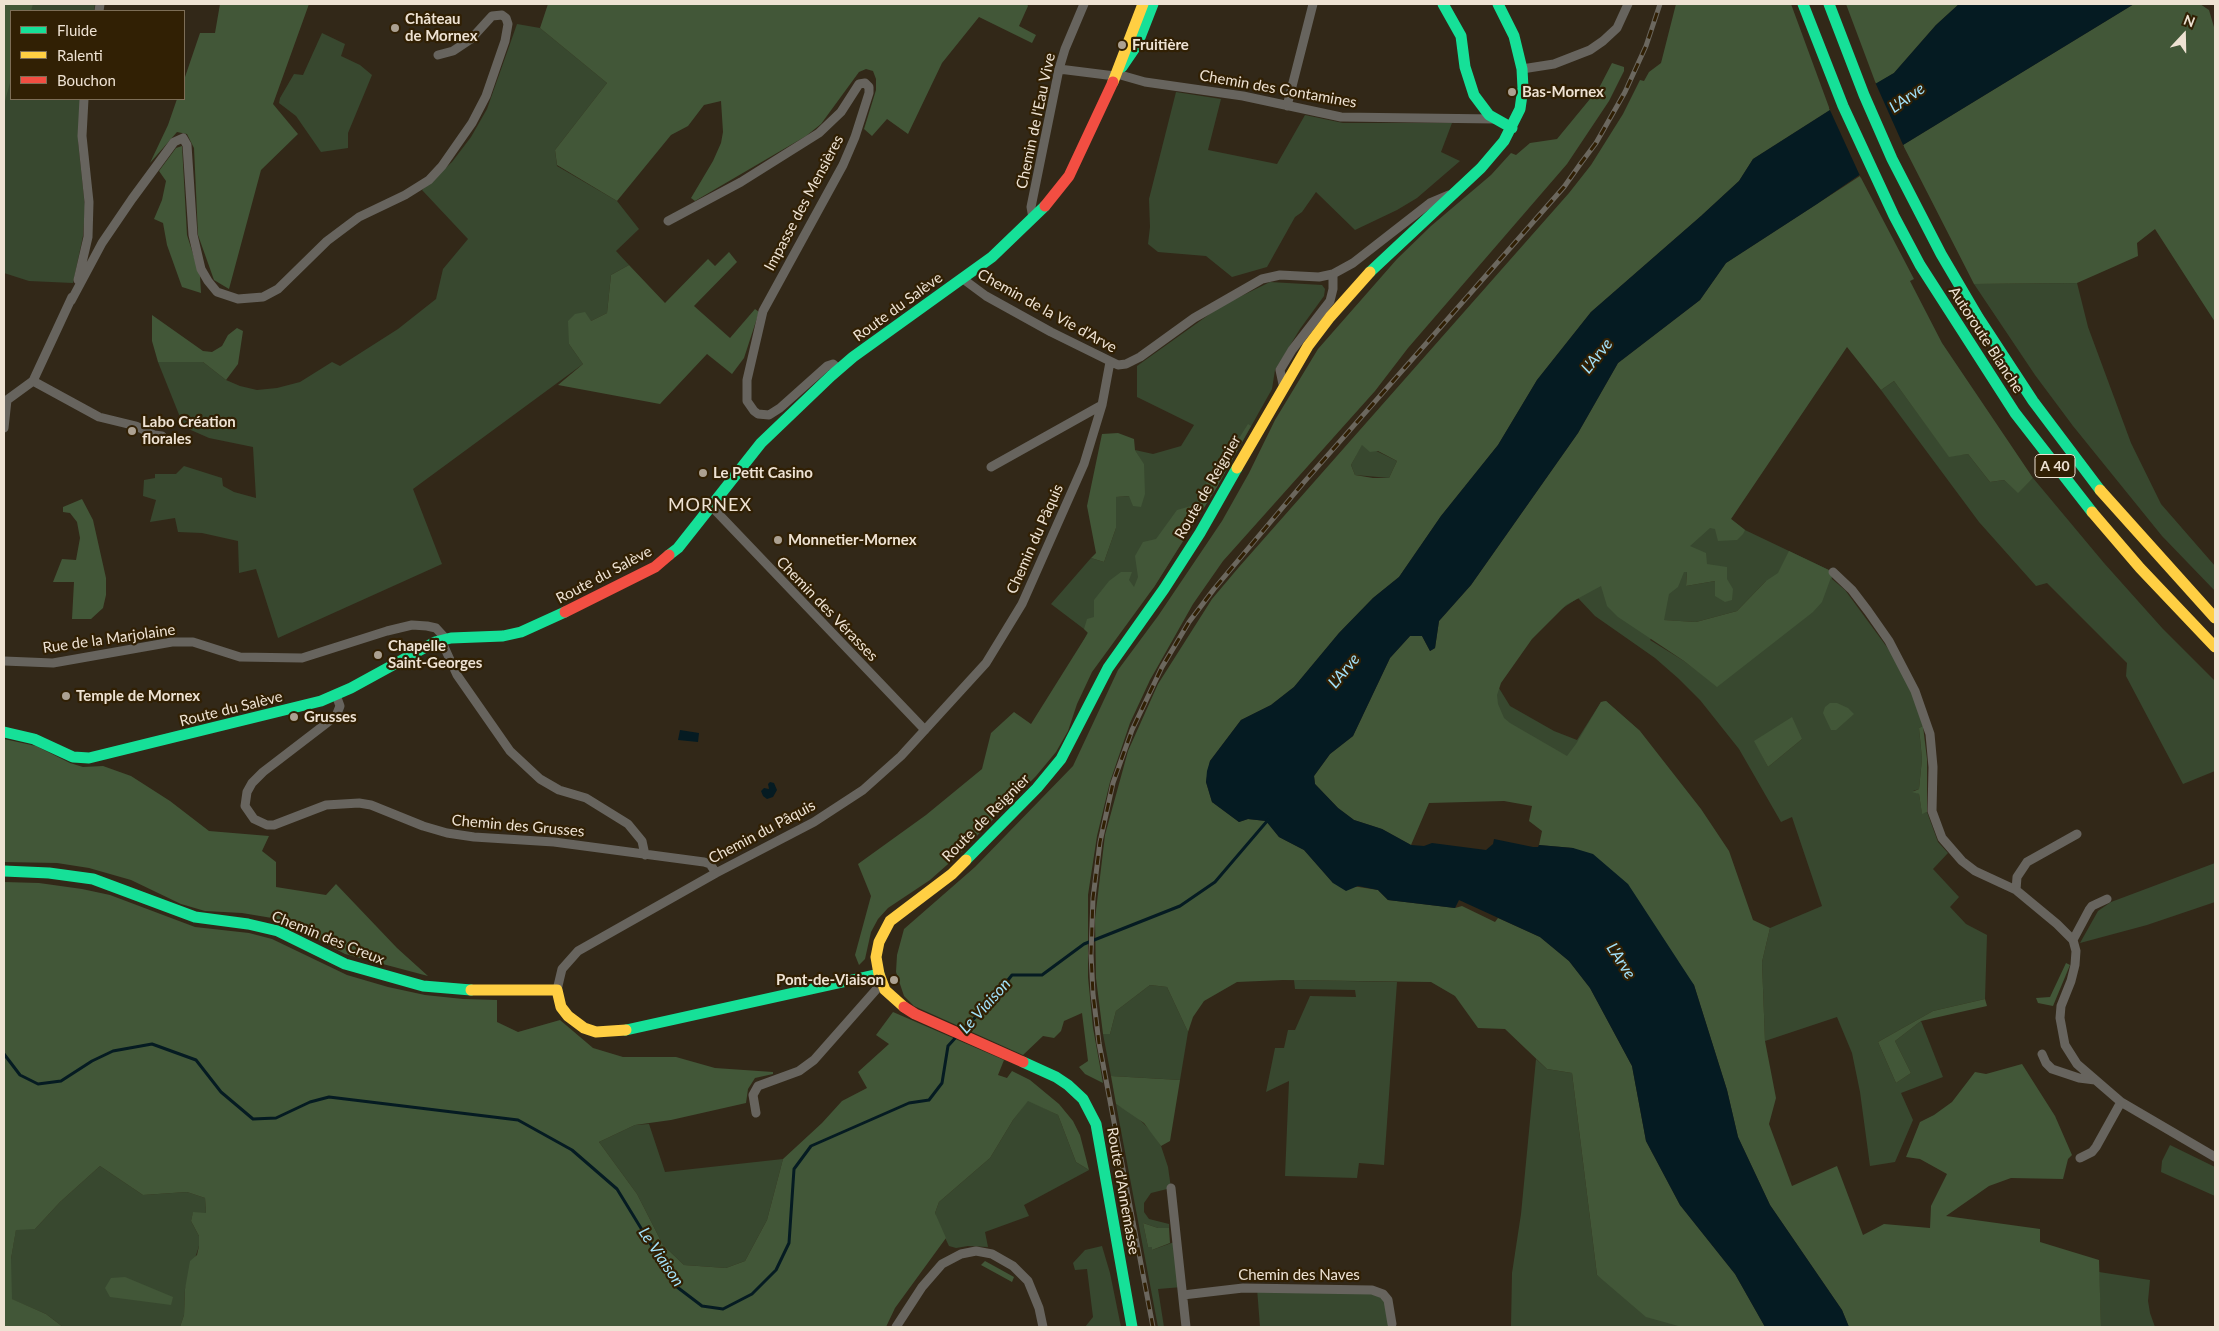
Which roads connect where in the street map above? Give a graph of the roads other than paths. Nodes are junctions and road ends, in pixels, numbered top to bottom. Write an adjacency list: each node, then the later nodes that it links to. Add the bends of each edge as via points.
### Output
1 (1084, 4): 11 (street, Chemin de l'Eau Vive)
2 (1143, 4): 13 (main road, Route du Salève)
3 (1153, 4): 13 (main road, Route du Salève, via 1137,45)
4 (1313, 4): 15 (street)
5 (1443, 4): 16 (main road, via 1460,36 1474,95 1484,111)
6 (1498, 4): 12 (main road, Route de Reignier, via 1514,36)
7 (1628, 4): 12 (street, via 1617,28 1590,50 1554,64)
8 (1804, 4): 37 (main road, Autoroute Blanche / A 40, via 1858,140 1894,216 1987,372 2049,459 2128,554)
9 (1829, 4): 35 (main road, Autoroute Blanche / A 40, via 1882,136 1941,254 2006,362 2061,439 2126,520)
10 (438, 55): 23 (street, via 453,51 471,39 492,16 506,18 505,41 486,96 472,123 442,166 430,180 359,217 327,241 278,289 263,297 238,299 217,292 208,281 201,269 193,235 187,145 183,138 174,142 132,199 102,243)
11 (1059, 69): 13 (street, Chemin des Contamines); 19 (street, Chemin de l'Eau Vive, via 1031,207)
12 (1522, 69): 17 (main road, Route de Reignier, via 1522,100)
13 (1116, 75): 15 (street, Chemin des Contamines); 19 (main road, Route du Salève, via 1076,163 1058,191)
14 (84, 100): 23 (street, via 82,136 89,202 88,237)
15 (1287, 106): 16 (street, Chemin des Contamines, via 1341,117)
16 (1496, 119): 17 (main road)
17 (1512, 128): 18 (main road, Route de Reignier, via 1492,156)
18 (1456, 192): 21 (street, Chemin de la Vie d'Arve, via 1430,203); 27 (main road, Route de Reignier, via 1395,247 1352,293 1308,346)
19 (1033, 218): 22 (main road, Route du Salève)
20 (668, 221): 25 (street, Impasse des Mensières, via 741,182 814,136 832,123 859,84 865,83 869,93 852,144 763,311 747,380 748,400 758,414 769,415 827,366 833,364)
21 (1333, 274): 24 (street, Chemin de la Vie d'Arve, via 1262,278 1200,314 1140,357 1118,366); 27 (street, via 1330,301 1280,370)
22 (963, 279): 24 (street, Chemin de la Vie d'Arve, via 994,301); 25 (main road, Route du Salève)
23 (71, 301): 26 (street)
24 (1110, 362): 29 (street, Chemin du Pâquis)
25 (838, 369): 33 (main road, Route du Salève, via 762,443)
26 (33, 381): 28 (street); 31 (street, via 99,417)
27 (1283, 384): 49 (main road, Route de Reignier, via 1200,533 1108,668 1061,759 1037,788 952,874 890,921 877,950)
28 (5, 399): 30 (street)
29 (1102, 405): 32 (street); 40 (street, Chemin du Pâquis, via 1084,464 1011,625 986,663)
30 (4, 428)
31 (162, 436)
32 (991, 467)
33 (711, 506): 36 (main road, Route du Salève, via 673,554 622,585 521,632); 40 (street, Chemin des Vérasses)
34 (1833, 572): 46 (street, via 1868,611 1892,646 1915,691 1930,734 1932,811 1942,838 1962,861)
35 (2215, 618)
36 (443, 640): 38 (street, Rue de la Marjolaine, via 436,628 412,625 302,658 240,656 194,642 172,642 53,663); 39 (main road, Route du Salève); 43 (street, via 457,675 510,752 540,779 559,790 593,802 628,824 642,841)
37 (2215, 647)
38 (4, 661)
39 (336, 695): 41 (main road, Route du Salève, via 296,708 89,758 73,756 34,739); 43 (street, Chemin des Grusses, via 340,706 336,716 252,782 245,806 254,819 274,825 326,805 359,803 454,835 554,842)
40 (925, 730): 45 (street, Chemin du Pâquis, via 883,774 838,808)
41 (4, 732)
42 (2077, 834): 46 (street, via 2027,862 2017,877)
43 (645, 855): 45 (street, Chemin des Grusses, via 704,862 710,864)
44 (4, 871): 50 (main road, Chemin des Creux, via 93,879 195,918 278,931 345,964 423,986 471,990)
45 (716, 873): 50 (street, Chemin du Pâquis, via 578,951 562,969)
46 (2016, 890): 48 (street)
47 (2107, 899): 48 (street, via 2092,906)
48 (2073, 940): 52 (street, via 2075,965 2061,1006 2060,1028 2068,1053)
49 (880, 978): 50 (main road, via 617,1032 596,1032 576,1023 561,1007); 54 (street, via 814,1060 799,1072 758,1086 753,1095); 62 (main road, Route d'Annemasse, via 891,998 915,1014 1021,1060 1068,1085 1083,1099 1096,1124)
50 (558, 990)
51 (2042, 1054): 52 (street, via 2052,1069)
52 (2096, 1080): 53 (street)
53 (2121, 1102): 55 (street); 56 (street, via 2096,1147)
54 (756, 1113)
55 (2215, 1156)
56 (2080, 1158)
57 (1171, 1188): 58 (street)
58 (1183, 1295): 59 (street, Chemin des Naves, via 1243,1288 1372,1290 1388,1300); 63 (street)
59 (1392, 1324)
60 (896, 1327): 61 (street, via 922,1287 942,1264 961,1254 976,1251 992,1254 1013,1266 1028,1281)
61 (1043, 1327)
62 (1132, 1327)
63 (1186, 1327)

